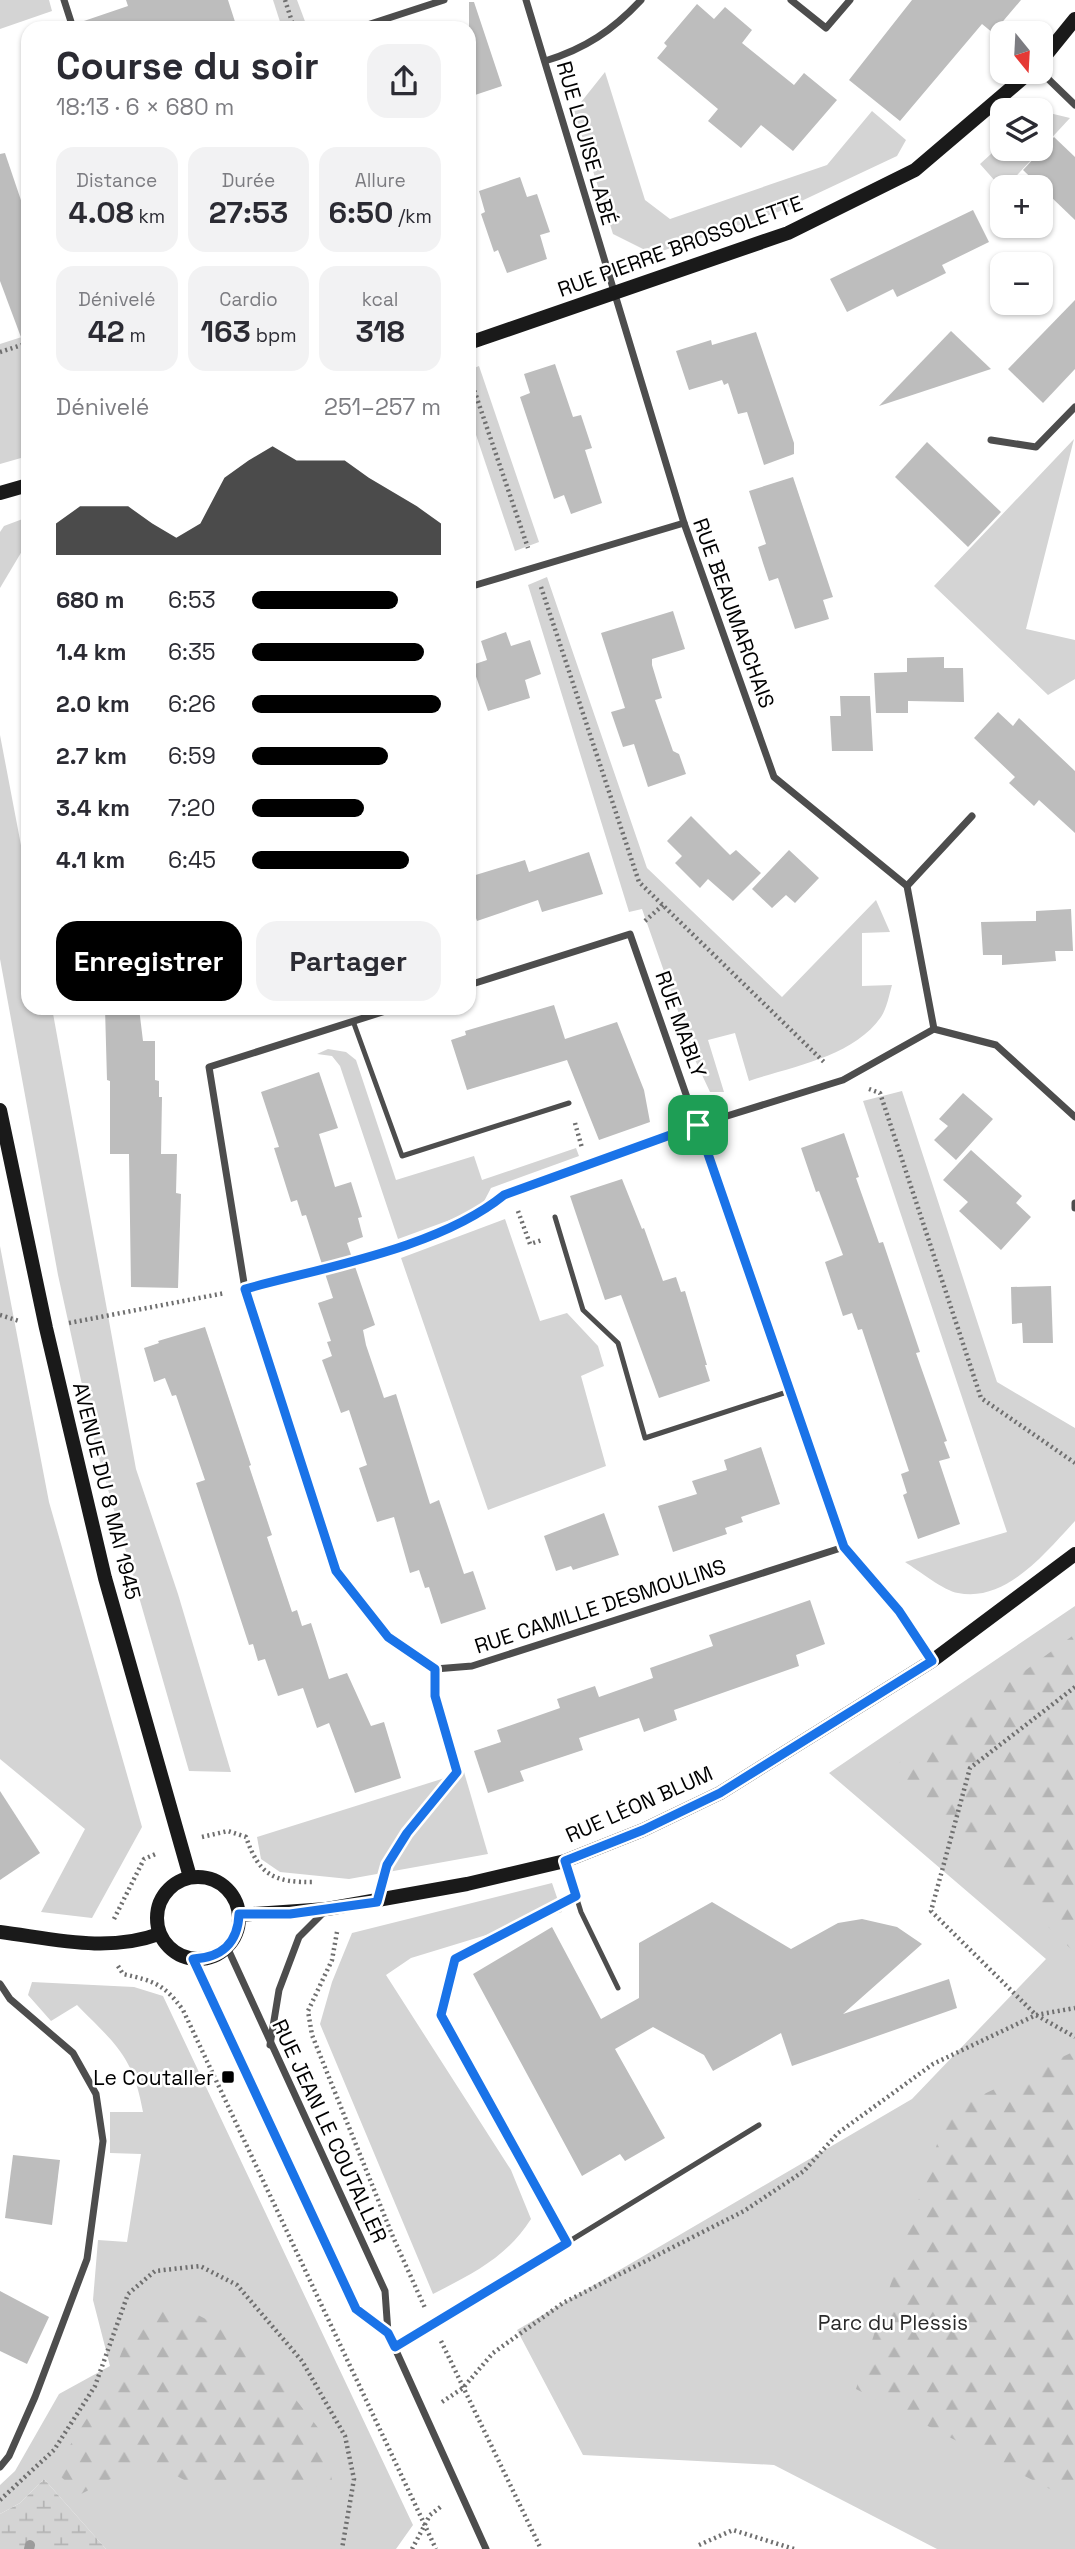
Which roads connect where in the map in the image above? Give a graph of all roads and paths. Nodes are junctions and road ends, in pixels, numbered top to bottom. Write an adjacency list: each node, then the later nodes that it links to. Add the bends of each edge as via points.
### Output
1 (64, 0): 9 (street)
2 (285, 0): 10 (path)
3 (444, 0): 11 (street)
4 (526, 0): 13 (street, RUE LOUISE LABÉ)
5 (641, 0): 13 (street, via 578,51)
6 (791, 0): 7 (street, via 827,28)
7 (850, 0)
8 (1075, 19): 12 (street)
9 (71, 21)
10 (292, 21)
11 (380, 21)
12 (1054, 45)
13 (545, 61): 17 (street, RUE LOUISE LABÉ)
14 (1016, 84): 17 (street, RUE PIERRE BROSSOLETTE, via 915,170 788,233)
15 (1053, 84): 16 (street)
16 (1075, 105)
17 (612, 296): 18 (street, RUE PIERRE BROSSOLETTE); 26 (street, RUE BEAUMARCHAIS)
18 (476, 341)
19 (21, 345): 20 (path)
20 (0, 352)
21 (476, 396): 27 (path)
22 (1075, 407): 23 (street, via 1036,447)
23 (991, 440)
24 (21, 487): 25 (street)
25 (0, 493)
26 (684, 523): 27 (street); 30 (street, RUE BEAUMARCHAIS, via 774,777)
27 (534, 567): 28 (street); 35 (path, via 639,882)
28 (476, 585)
29 (972, 816): 30 (street)
30 (907, 886): 34 (street)
31 (476, 983): 39 (street, RUE MABLY, via 630,934)
32 (372, 1015): 33 (street)
33 (353, 1021): 36 (lane, via 402,1156); 45 (street, via 209,1067)
34 (934, 1029): 35 (street); 38 (street, via 996,1045)
35 (843, 1080): 39 (street); 48 (path, via 880,1093 981,1398)
36 (569, 1103): 40 (path)
37 (0, 1110): 46 (street, AVENUE DU 8 MAI 1945)
38 (1075, 1117)
39 (698, 1125): 40 (lane); 47 (street, RUE MABLY)
40 (588, 1166): 41 (lane)
41 (504, 1195): 45 (path, via 482,1213 380,1253)
42 (514, 1203): 44 (path)
43 (555, 1217): 47 (lane, via 583,1310 618,1343 645,1438)
44 (530, 1244)
45 (245, 1289): 46 (path); 52 (street, via 336,1571 388,1637)
46 (46, 1328): 55 (street, AVENUE DU 8 MAI 1945, via 105,1578)
47 (790, 1391): 49 (street, RUE MABLY)
48 (1075, 1463)
49 (844, 1547): 51 (street, RUE MABLY, via 899,1611); 52 (street, RUE CAMILLE DESMOULINS, via 472,1666)
50 (1075, 1554): 51 (street, RUE LÉON BLUM)
51 (932, 1661): 56 (street, RUE LÉON BLUM, via 720,1793)
52 (435, 1669): 54 (lane, via 435,1696)
53 (1075, 1687): 71 (path, via 970,1768 931,1911)
54 (457, 1772): 59 (path, via 387,1865)
55 (181, 1843): 57 (street, AVENUE DU 8 MAI 1945); 60 (path, via 228,1831 246,1837 254,1861 267,1874 290,1883 329,1884 333,1891); 64 (path, via 145,1859 115,1916)
56 (565, 1861): 58 (lane); 59 (street, RUE LÉON BLUM)
57 (190, 1877): 61 (street, via 204,1877 229,1889); 63 (street, via 178,1881 161,1898)
58 (576, 1896): 68 (lane); 70 (path, via 455,1959)
59 (377, 1902): 60 (street, RUE LÉON BLUM)
60 (330, 1908): 61 (street, RUE LÉON BLUM); 73 (street, via 299,1937 279,1990); 76 (path, via 338,1938 309,2011 312,2035)
61 (239, 1914): 65 (street, via 239,1926)
62 (0, 1932): 64 (street)
63 (159, 1934): 64 (street, via 136,1943); 66 (street, via 179,1955)
64 (107, 1945): 84 (path, via 123,1974 153,1980 169,1991 183,2010)
65 (228, 1947): 66 (street, via 217,1955); 73 (street, RUE JEAN LE COUTALLER)
66 (193, 1959): 77 (street, RUE JEAN LE COUTALLER, via 356,2309)
67 (0, 1984): 81 (street, via 10,1999 73,2053 96,2094 103,2141 87,2259 35,2397)
68 (618, 1988)
69 (1075, 2008): 71 (path)
70 (441, 2015): 75 (lane)
71 (1036, 2015): 72 (path); 79 (path, via 933,2064 838,2133 804,2171 744,2211 562,2303 493,2353)
72 (1075, 2037)
73 (270, 2046): 77 (street, RUE JEAN LE COUTALLER, via 385,2291)
74 (759, 2125): 75 (lane)
75 (567, 2243): 76 (lane)
76 (433, 2325): 78 (lane); 79 (path)
77 (388, 2333): 78 (street, RUE JEAN LE COUTALLER)
78 (395, 2347): 80 (street, RUE JEAN LE COUTALLER)
79 (463, 2388): 80 (path); 90 (path)
80 (424, 2415): 82 (street, RUE JEAN LE COUTALLER)
81 (0, 2467)
82 (460, 2493): 84 (path, via 430,2515); 89 (street, RUE JEAN LE COUTALLER)
83 (0, 2500): 86 (path, via 54,2450 95,2386 128,2294 155,2272 200,2266 237,2285 278,2332 302,2361 345,2436 354,2479)
84 (425, 2525): 87 (path); 88 (path)
85 (699, 2544): 91 (path, via 733,2530)
86 (342, 2549)
87 (411, 2549)
88 (436, 2549)
89 (486, 2549)
90 (541, 2549)
91 (794, 2549)

